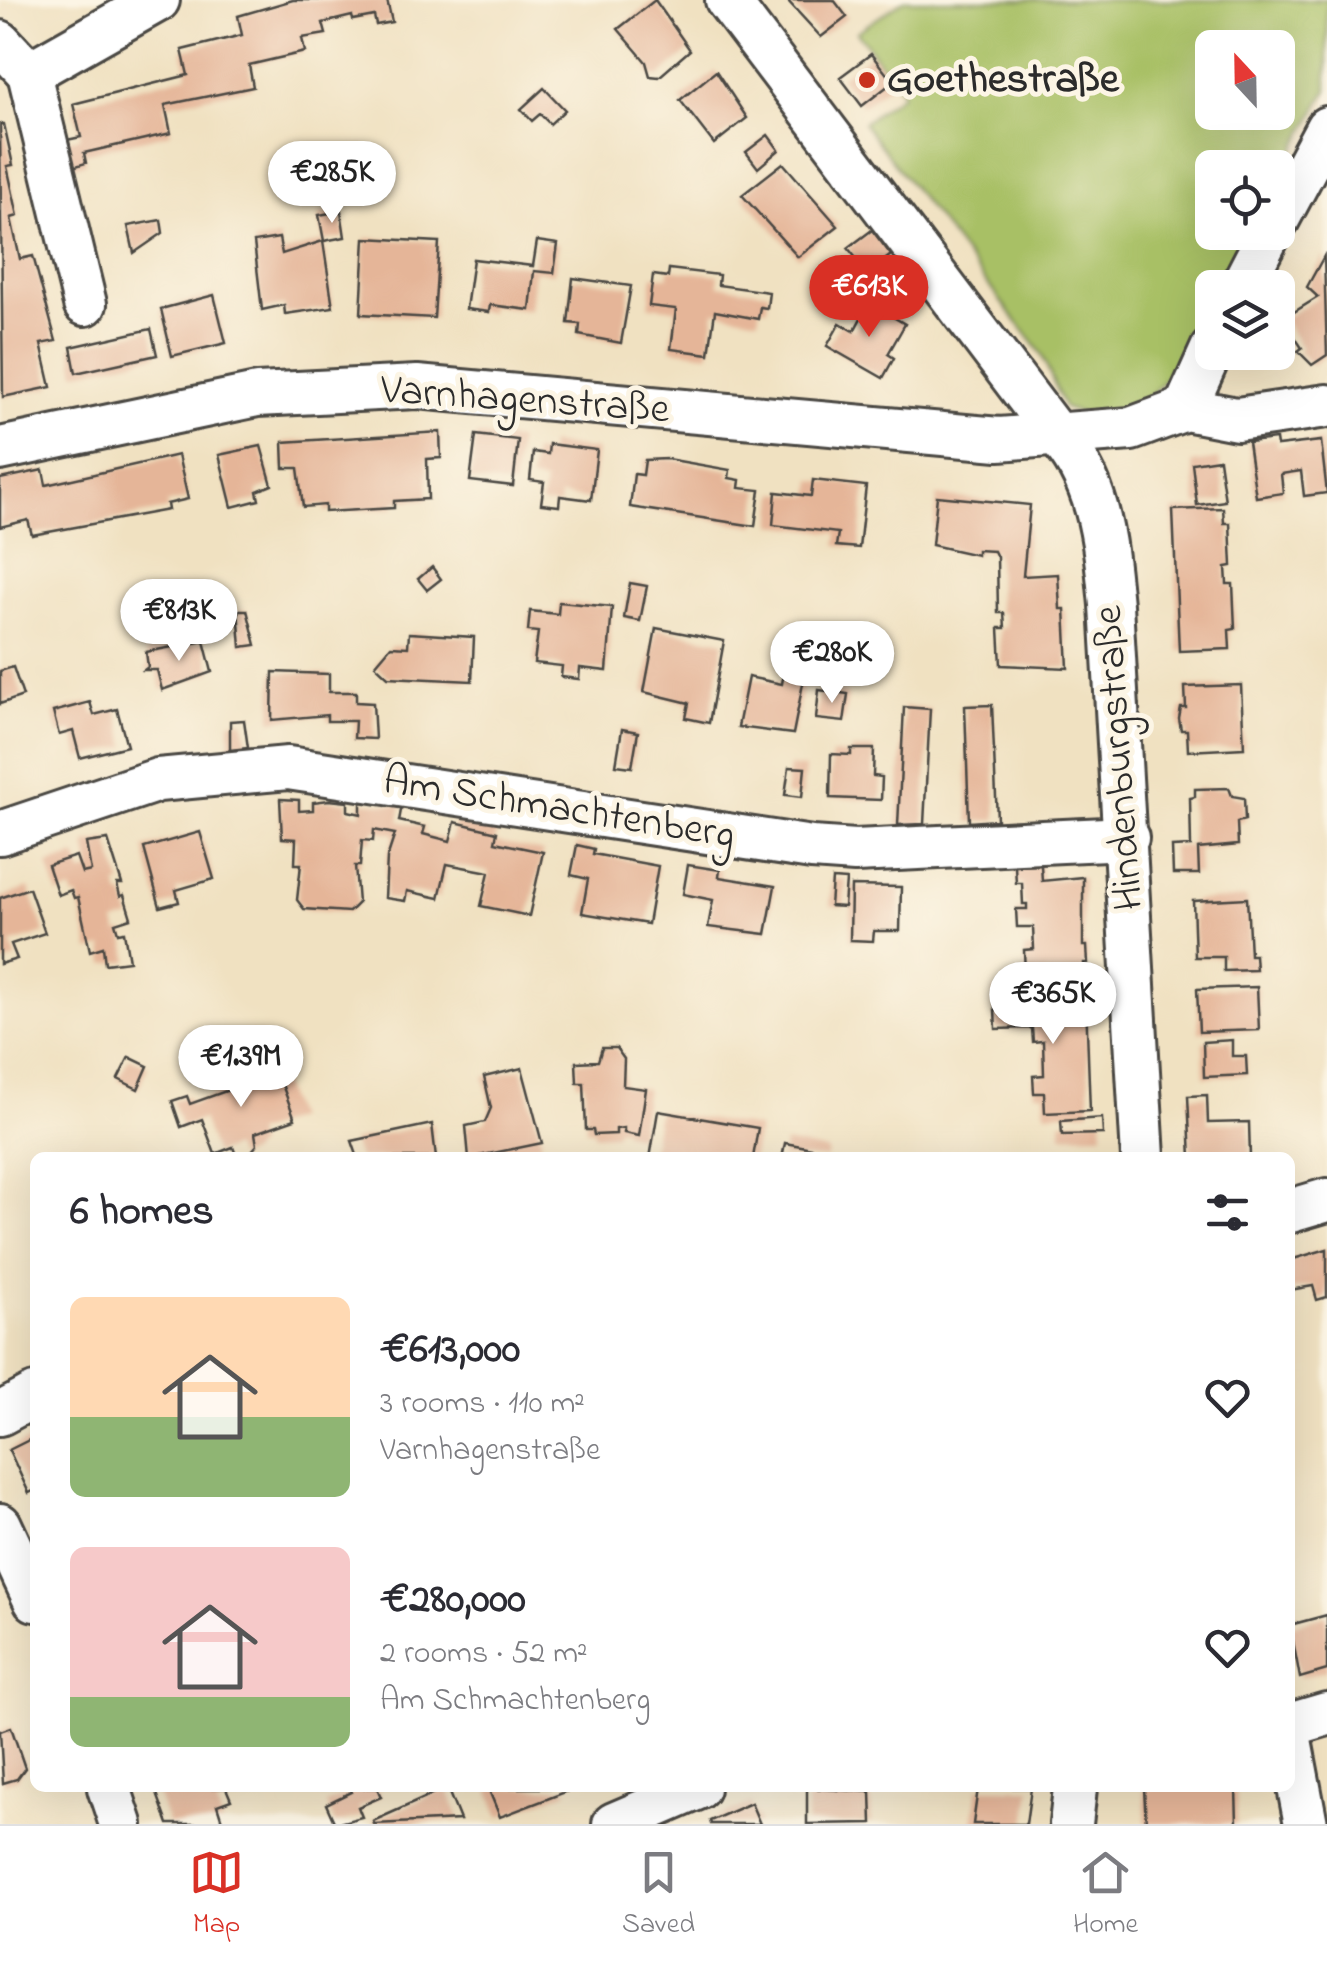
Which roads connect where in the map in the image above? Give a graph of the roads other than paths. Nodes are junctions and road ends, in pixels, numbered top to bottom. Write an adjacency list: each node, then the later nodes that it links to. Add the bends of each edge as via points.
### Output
1 (158, 0): 4 (street)
2 (727, 0): 11 (street)
3 (0, 42): 4 (street)
4 (30, 73): 7 (street)
5 (1327, 128): 6 (street)
6 (1295, 187)
7 (85, 304)
8 (1203, 370): 10 (street)
9 (1327, 406): 10 (street, via 1237,419)
10 (1185, 409): 11 (street, Varnhagenstraße, via 1131,429)
11 (1054, 432): 12 (street, Varnhagenstraße, via 999,439 417,386 257,395); 14 (street, Hindenburgstraße, via 1078,456 1104,531)
12 (0, 450)
13 (0, 833): 14 (street, Am Schmachtenberg, via 158,780 288,768 812,848)
14 (1127, 838): 15 (street, Hindenburgstraße)
15 (1143, 1152)
16 (1327, 1200): 17 (street)
17 (1295, 1210)
18 (30, 1398): 19 (street)
19 (0, 1414)
20 (0, 1525): 21 (street)
21 (30, 1589)
22 (1327, 1714): 23 (street)
23 (1295, 1724)
24 (1295, 1766): 31 (street)
25 (110, 1792): 29 (street)
26 (684, 1792): 28 (street)
27 (1075, 1792): 30 (street)
28 (628, 1808)
29 (121, 1824)
30 (1071, 1824)
31 (1306, 1824)

